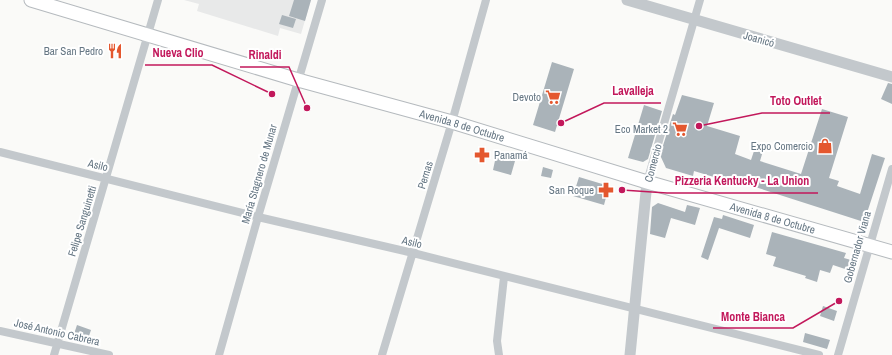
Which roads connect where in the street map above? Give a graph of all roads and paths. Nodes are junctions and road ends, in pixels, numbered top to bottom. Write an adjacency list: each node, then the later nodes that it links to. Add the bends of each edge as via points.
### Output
1 (31, 0): 8 (main road, Avenida 8 de Octubre)
2 (158, 0): 8 (street, Felipe Sanguinetti)
3 (322, 0): 10 (street, María Stagnero de Munar)
4 (486, 0): 11 (street, Pernas)
5 (627, 0): 7 (street, Joanicó)
6 (700, 0): 7 (street, Comercio)
7 (694, 20): 9 (street, Joanicó); 15 (street, Comercio)
8 (146, 35): 10 (main road, Avenida 8 de Octubre); 14 (street, Felipe Sanguinetti)
9 (892, 77)
10 (298, 80): 11 (main road, Avenida 8 de Octubre); 16 (street, María Stagnero de Munar)
11 (452, 122): 15 (main road, Avenida 8 de Octubre); 19 (street, Pernas)
12 (0, 152): 14 (street, Asilo)
13 (892, 169): 17 (street, Gobernador Viana)
14 (106, 179): 16 (street, Asilo); 23 (street, Felipe Sanguinetti)
15 (646, 182): 17 (main road, Avenida 8 de Octubre); 21 (street, Comercio)
16 (258, 218): 19 (street, Asilo); 26 (street, María Stagnero de Munar)
17 (869, 245): 18 (main road, Avenida 8 de Octubre); 31 (street, Gobernador Viana)
18 (892, 252)
19 (412, 253): 20 (street, Asilo); 27 (street, Pernas)
20 (504, 277): 21 (street, Asilo); 28 (street, via 497,341)
21 (634, 310): 29 (street, Comercio); 30 (street, Asilo)
22 (0, 331): 23 (street, José Antonio Cabrera)
23 (58, 343): 24 (street, Felipe Sanguinetti); 25 (street, José Antonio Cabrera)
24 (54, 355)
25 (110, 355)
26 (219, 355)
27 (382, 355)
28 (499, 355)
29 (630, 355)
30 (819, 355)
31 (838, 355)

